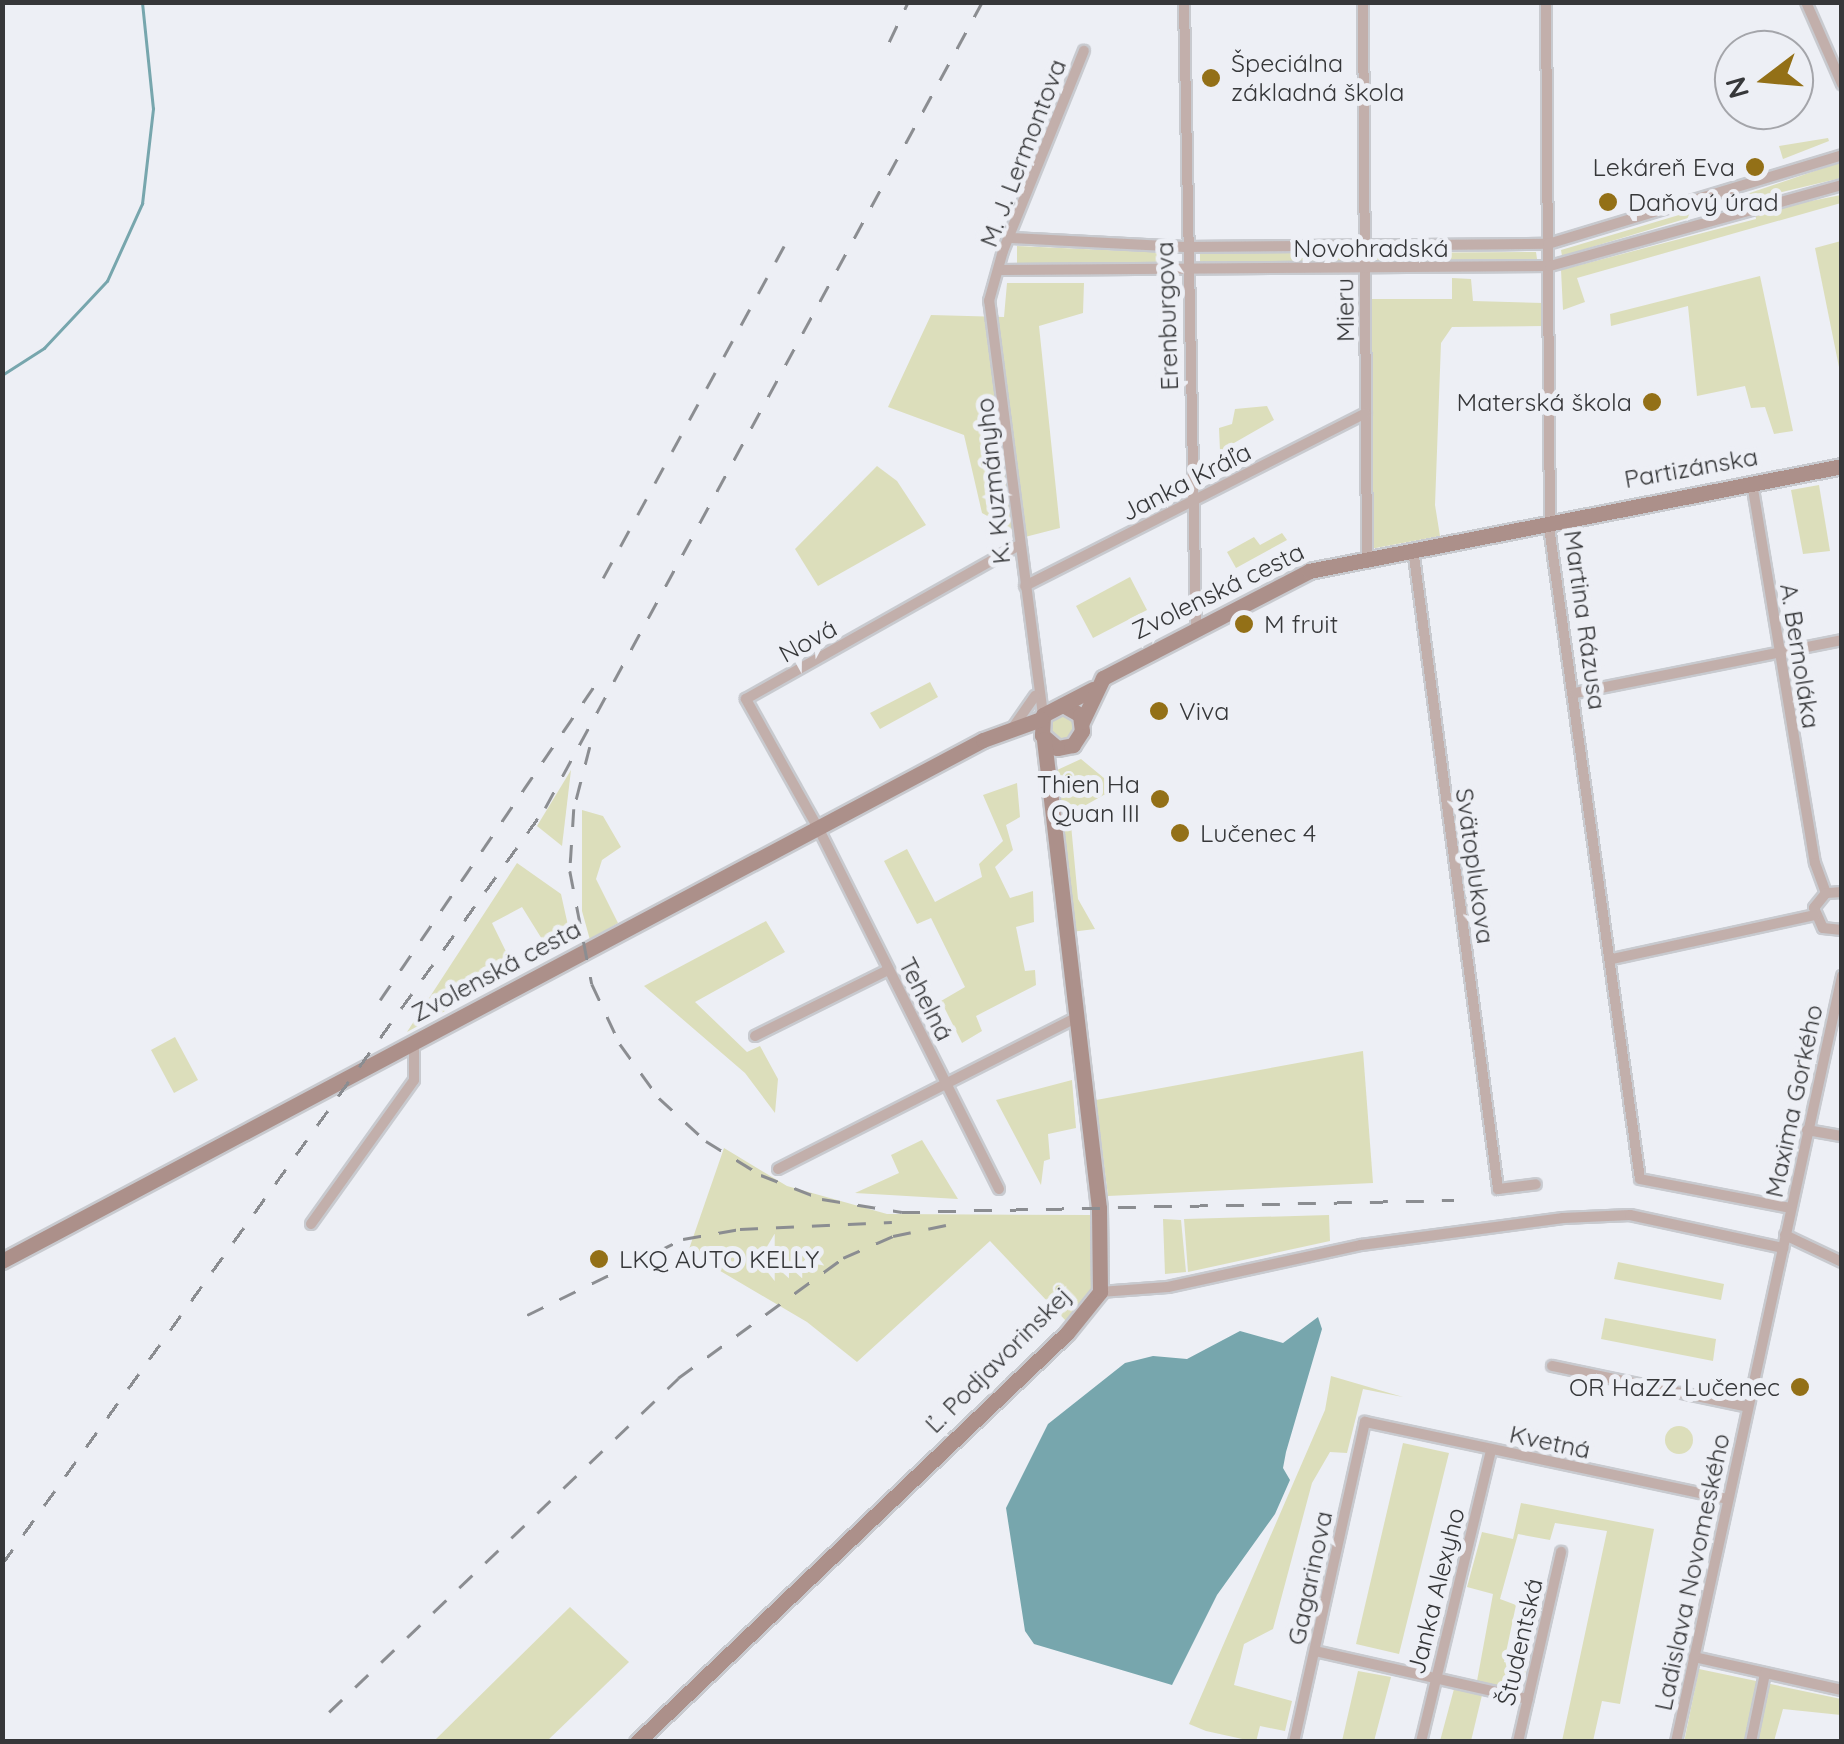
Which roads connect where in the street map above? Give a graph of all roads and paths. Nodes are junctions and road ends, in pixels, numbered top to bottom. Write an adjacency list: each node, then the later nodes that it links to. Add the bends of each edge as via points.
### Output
1 (1184, 2): 14 (street, Erenburgova)
2 (1363, 2): 13 (street, Mieru)
3 (1546, 2): 12 (street, Martina Rázusa)
4 (1806, 2): 6 (street)
5 (1084, 51): 11 (street, M. J. Lermontova)
6 (1842, 84)
7 (1842, 155): 9 (street, Novohradská)
8 (1842, 185): 10 (street, Novohradská)
9 (1727, 192): 10 (street); 12 (street, Novohradská)
10 (1734, 212): 15 (street, Novohradská)
11 (1012, 238): 14 (street, Novohradská); 17 (street, M. J. Lermontova)
12 (1548, 244): 13 (street, Novohradská); 15 (street, Martina Rázusa)
13 (1365, 246): 14 (street, Novohradská); 16 (street, Mieru)
14 (1185, 247): 18 (street, Erenburgova)
15 (1550, 266): 16 (street, Novohradská); 23 (street, Martina Rázusa)
16 (1365, 268): 18 (street, Novohradská); 19 (street, Mieru)
17 (1001, 270): 18 (street, Novohradská); 24 (street, K. Kuzmányho, via 989,301)
18 (1185, 270): 22 (street, Erenburgova)
19 (1366, 413): 22 (street, Janka Kráľa); 26 (street, Mieru)
20 (1842, 466): 21 (street, Partizánska)
21 (1752, 483): 23 (street, Partizánska); 30 (street, A. Bernoláka)
22 (1190, 503): 27 (street, Janka Kráľa); 28 (street, Erenburgova)
23 (1550, 520): 25 (street, Zvolenská cesta); 33 (street, Martina Rázusa)
24 (1019, 545): 27 (street, K. Kuzmányho); 39 (street, Nová, via 746,699)
25 (1413, 548): 26 (street, Zvolenská cesta); 55 (street, Svätoplukova, via 1498,1188)
26 (1367, 556): 28 (street, Zvolenská cesta, via 1309,571)
27 (1025, 586): 32 (street, K. Kuzmányho)
28 (1196, 628): 31 (street, Zvolenská cesta)
29 (1842, 640): 30 (street)
30 (1778, 654): 33 (street); 40 (street, A. Bernoláka)
31 (1093, 688): 34 (street, Zvolenská cesta); 35 (street)
32 (1036, 690): 34 (street); 36 (street, via 1030,712)
33 (1575, 693): 45 (street, Martina Rázusa)
34 (1048, 720): 35 (street); 36 (street, Zvolenská cesta); 37 (street); 38 (street, Ľ. Podjavorinskej)
35 (1082, 722): 37 (street, via 1078,741)
36 (1013, 726): 39 (street, Zvolenská cesta)
37 (1062, 748): 38 (street)
38 (1047, 772): 48 (street, Ľ. Podjavorinskej)
39 (818, 828): 46 (street, Tehelná); 50 (street, Zvolenská cesta)
40 (1826, 892): 41 (street); 42 (street)
41 (1842, 892)
42 (1815, 916): 43 (street, via 1823,928); 45 (street)
43 (1840, 931): 44 (street)
44 (1842, 946)
45 (1612, 959): 57 (street, Martina Rázusa, via 1640,1178)
46 (888, 970): 49 (street); 51 (street, Tehelná)
47 (1842, 976): 52 (street, Maxima Gorkého)
48 (1074, 1019): 51 (street); 63 (street, Ľ. Podjavorinskej, via 1099,1208)
49 (755, 1036)
50 (414, 1043): 58 (street, via 414,1080); 61 (street, Zvolenská cesta)
51 (948, 1085): 54 (street); 56 (street, Tehelná)
52 (1808, 1130): 53 (street); 57 (street, Maxima Gorkého)
53 (1842, 1136)
54 (778, 1169)
55 (1536, 1184)
56 (999, 1189)
57 (1790, 1208): 59 (street, Maxima Gorkého)
58 (312, 1224)
59 (1785, 1235): 60 (street, Ladislava Novomeského); 62 (street)
60 (1782, 1248): 63 (street, via 1614,1214 1362,1245 1168,1287); 65 (street, Ladislava Novomeského)
61 (2, 1261)
62 (1842, 1262)
63 (1100, 1292): 76 (street, Ľ. Podjavorinskej, via 1066,1333)
64 (1552, 1366): 65 (street)
65 (1748, 1407): 68 (street, Ladislava Novomeského)
66 (1365, 1422): 67 (street, Kvetná); 70 (street, Gagarinova)
67 (1490, 1450): 68 (street, Kvetná); 73 (street, Janka Alexyho)
68 (1728, 1500): 71 (street, Ladislava Novomeského)
69 (1561, 1552): 75 (street, Študentská)
70 (1315, 1651): 73 (street); 77 (street, Gagarinova)
71 (1694, 1657): 72 (street); 80 (street, Ladislava Novomeského)
72 (1766, 1673): 74 (street); 81 (street)
73 (1435, 1676): 75 (street); 78 (street, Janka Alexyho)
74 (1842, 1690)
75 (1528, 1698): 79 (street, Študentská)
76 (638, 1742)
77 (1294, 1742)
78 (1421, 1742)
79 (1518, 1742)
80 (1676, 1742)
81 (1750, 1742)

